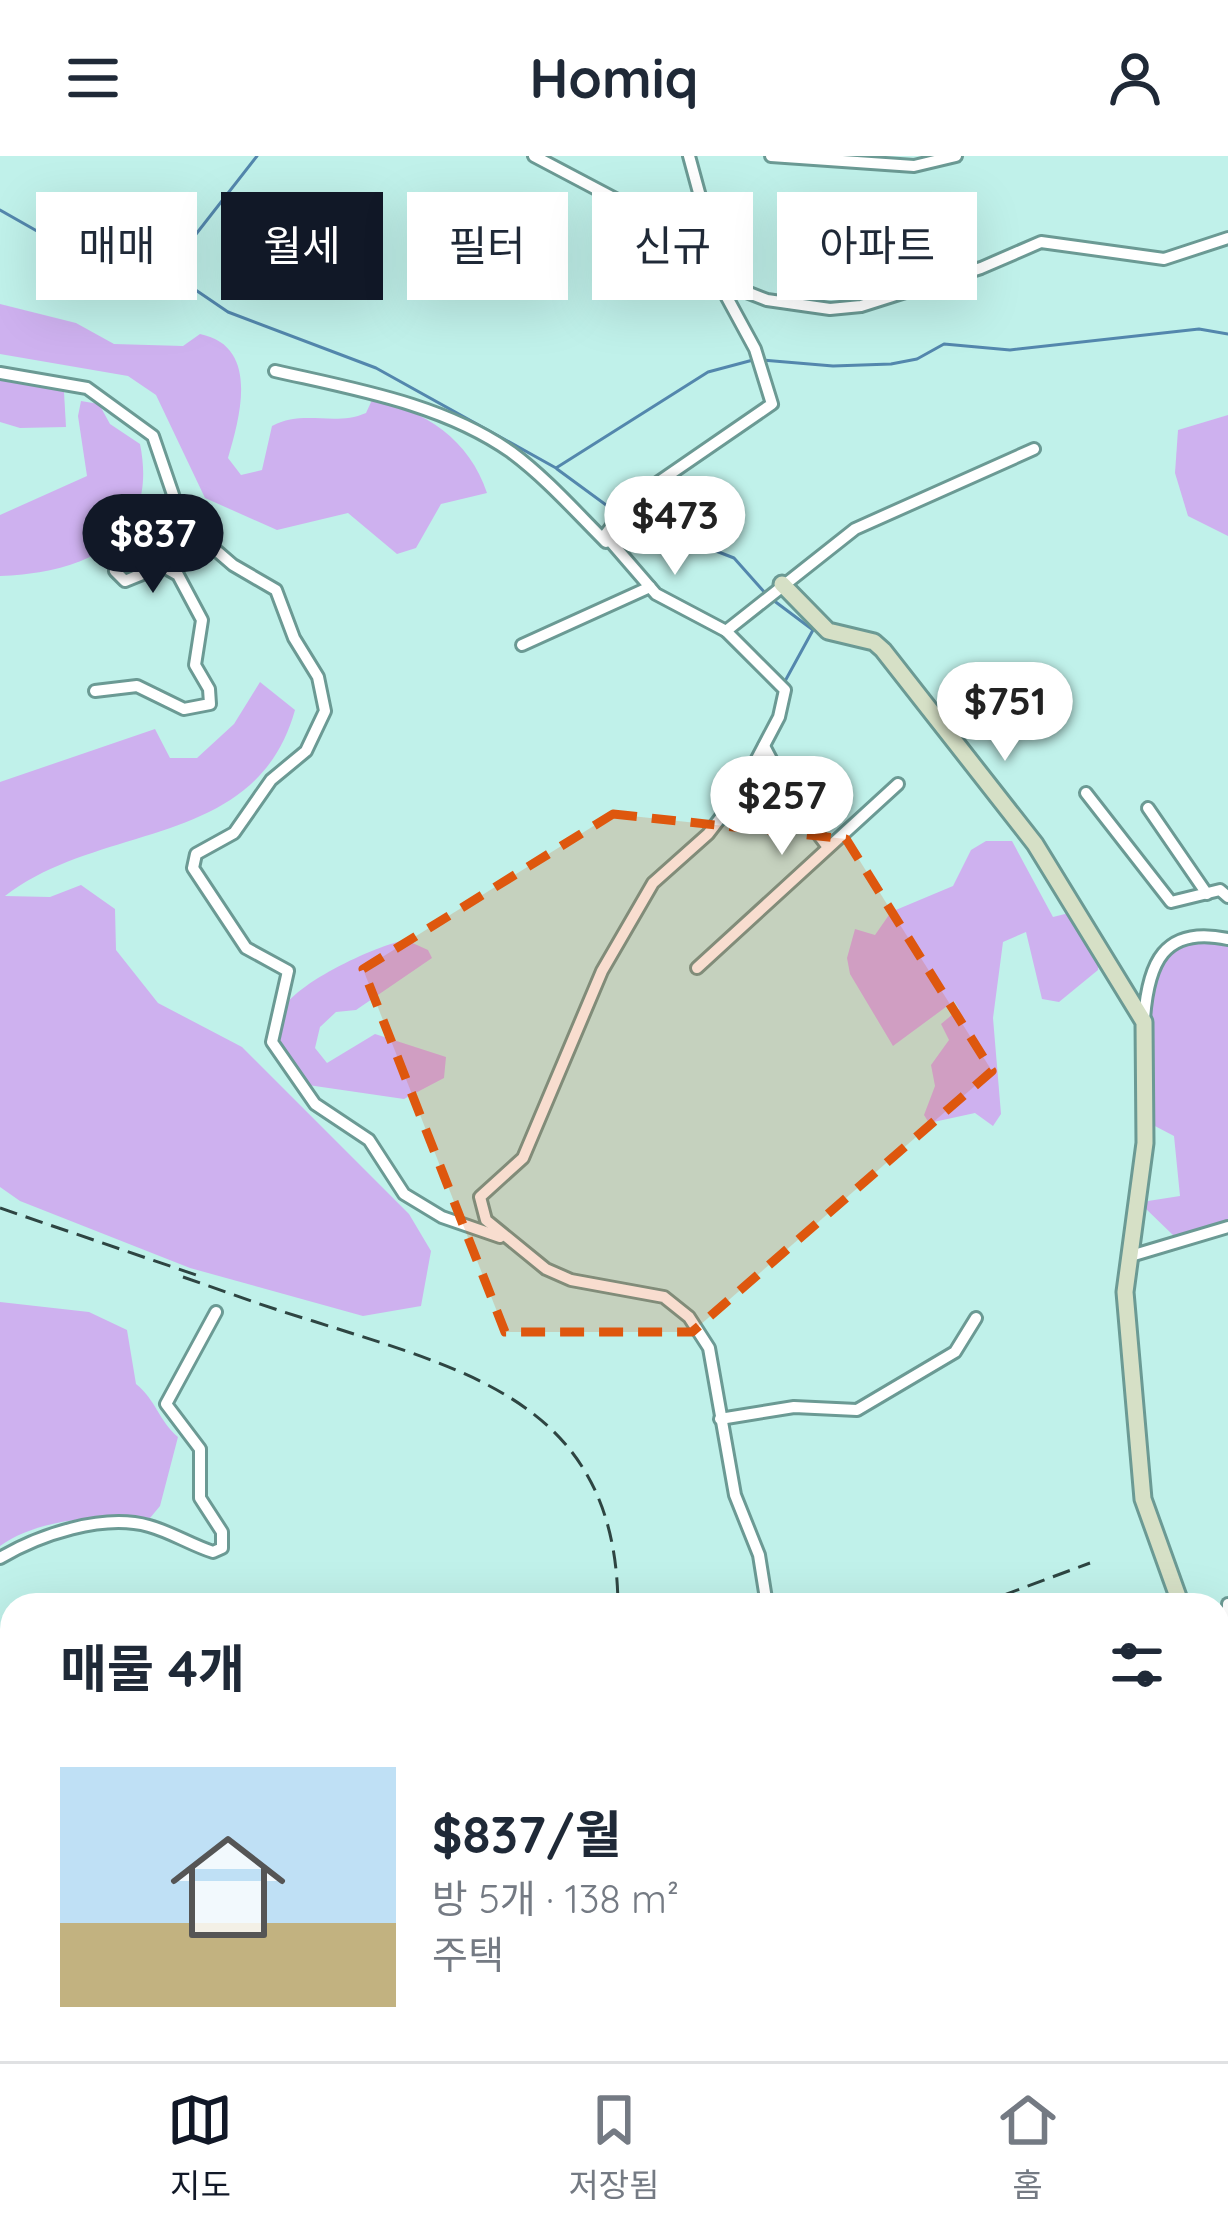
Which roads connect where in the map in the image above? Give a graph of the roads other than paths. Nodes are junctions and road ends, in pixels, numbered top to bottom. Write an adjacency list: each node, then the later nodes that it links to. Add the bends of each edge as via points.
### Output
1 (534, 156): 5 (street)
2 (689, 156): 6 (street)
3 (771, 156): 4 (street, via 914,166)
4 (956, 156)
5 (602, 192)
6 (699, 192)
7 (1228, 238): 10 (street, via 1151,260 1041,242 861,306)
8 (753, 294): 10 (street)
9 (729, 300): 11 (street)
10 (767, 300): 11 (street)
11 (742, 320): 16 (street, via 772,404 618,513)
12 (275, 370): 16 (street, via 419,407 476,431 553,488)
13 (0, 373): 15 (street, via 87,388 153,436)
14 (1034, 449): 17 (street, via 856,529)
15 (182, 521): 21 (street, via 128,555 116,572 125,581 162,566 178,575 202,620 195,665 209,704 184,710 136,686); 33 (street, via 276,590 324,697 306,751 271,780 234,833 193,860 233,933 288,971 272,1024 276,1055 315,1104 370,1140 404,1194)
16 (606, 542): 18 (street)
17 (782, 584): 19 (street); 31 (street, via 828,632 883,650 1035,844)
18 (650, 587): 19 (street); 20 (street)
19 (726, 631): 22 (street, via 782,686 785,704)
20 (522, 645)
21 (95, 692)
22 (764, 746): 26 (street); 33 (street, via 720,820 645,894 576,1021 527,1150 480,1197 486,1220)
23 (898, 784): 26 (street)
24 (1086, 793): 27 (street, via 1171,902)
25 (1148, 808): 27 (street)
26 (827, 846): 30 (street)
27 (1207, 894): 28 (street)
28 (1228, 896)
29 (1228, 939): 31 (street, via 1192,937 1159,956 1150,966)
30 (697, 968)
31 (1144, 1022): 34 (street, via 1145,1143)
32 (1228, 1227): 34 (street)
33 (509, 1240): 37 (street, via 571,1280 676,1305 709,1348)
34 (1134, 1255): 40 (street, via 1125,1292 1143,1499)
35 (216, 1312): 38 (street, via 166,1404 200,1449 200,1498 222,1532 222,1548 213,1552 120,1522 36,1537)
36 (976, 1318): 37 (street, via 955,1352 856,1410 794,1407)
37 (720, 1419): 39 (street)
38 (0, 1558)
39 (765, 1593)
40 (1177, 1593)

